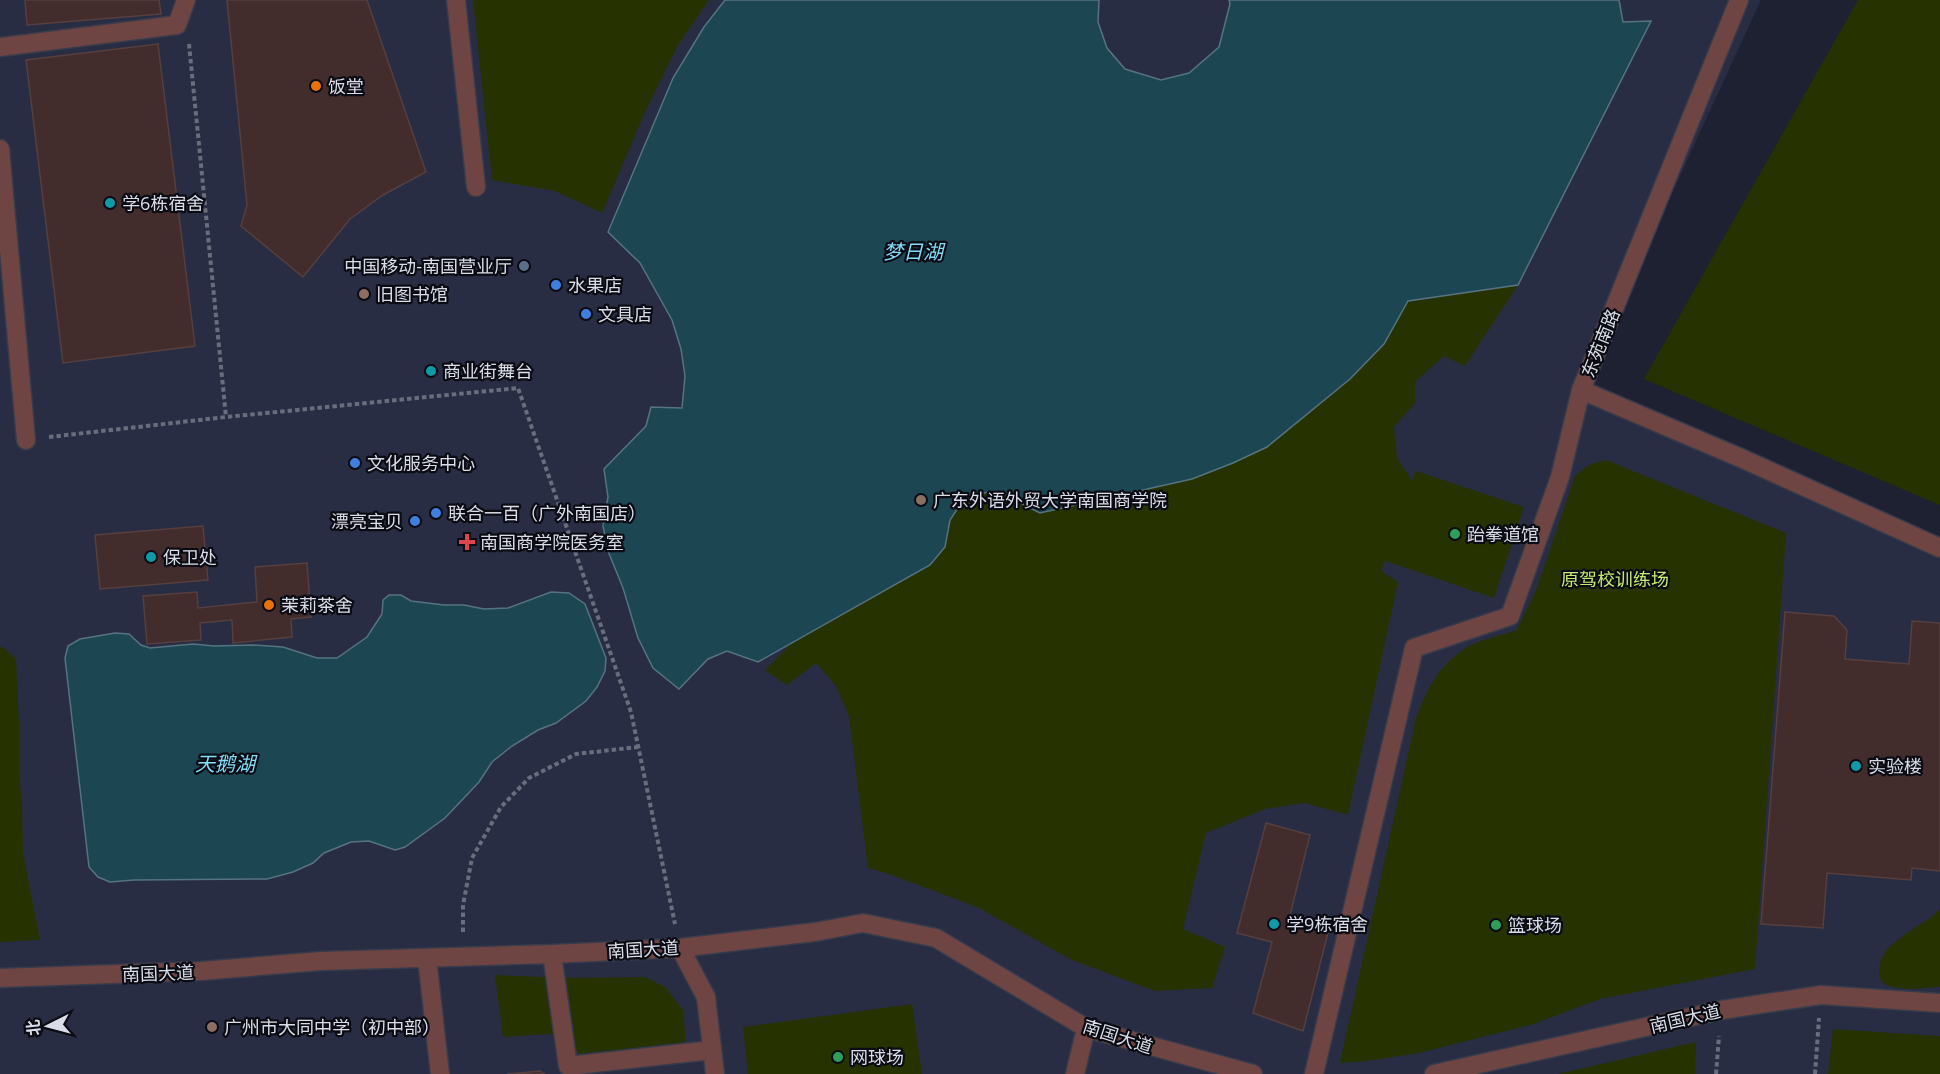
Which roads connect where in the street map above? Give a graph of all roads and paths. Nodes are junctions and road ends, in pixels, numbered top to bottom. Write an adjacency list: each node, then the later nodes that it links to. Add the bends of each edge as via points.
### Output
1 (456, 0): 6 (street)
2 (1739, 0): 7 (street, 东苑南路)
3 (185, 1): 4 (street, via 177,25); 8 (path)
4 (0, 47)
5 (0, 149): 9 (street)
6 (476, 188)
7 (1581, 390): 10 (street, 东苑南路); 26 (street, via 1560,477 1510,616 1414,648)
8 (226, 417): 9 (path); 11 (path, via 518,388 631,712)
9 (26, 440)
10 (1940, 548)
11 (638, 747): 12 (path); 14 (path, via 576,754 529,778 501,807 472,858 464,905)
12 (680, 948): 13 (street, 南国大道); 20 (street, 南国大道, via 863,923 936,938); 21 (street, via 706,997)
13 (552, 954): 14 (street, 南国大道); 21 (street, via 568,1066)
14 (462, 957): 15 (street, 南国大道)
15 (427, 958): 16 (street, 南国大道); 22 (street)
16 (0, 978)
17 (1821, 995): 18 (street, 南国大道); 19 (street, 南国大道); 29 (path)
18 (1940, 1003)
19 (1722, 1010): 27 (street, 南国大道); 28 (path)
20 (1086, 1028): 24 (street); 25 (street, 南国大道)
21 (712, 1050): 23 (street)
22 (440, 1074)
23 (715, 1074)
24 (1075, 1074)
25 (1253, 1074)
26 (1314, 1074)
27 (1434, 1074)
28 (1716, 1074)
29 (1815, 1074)

